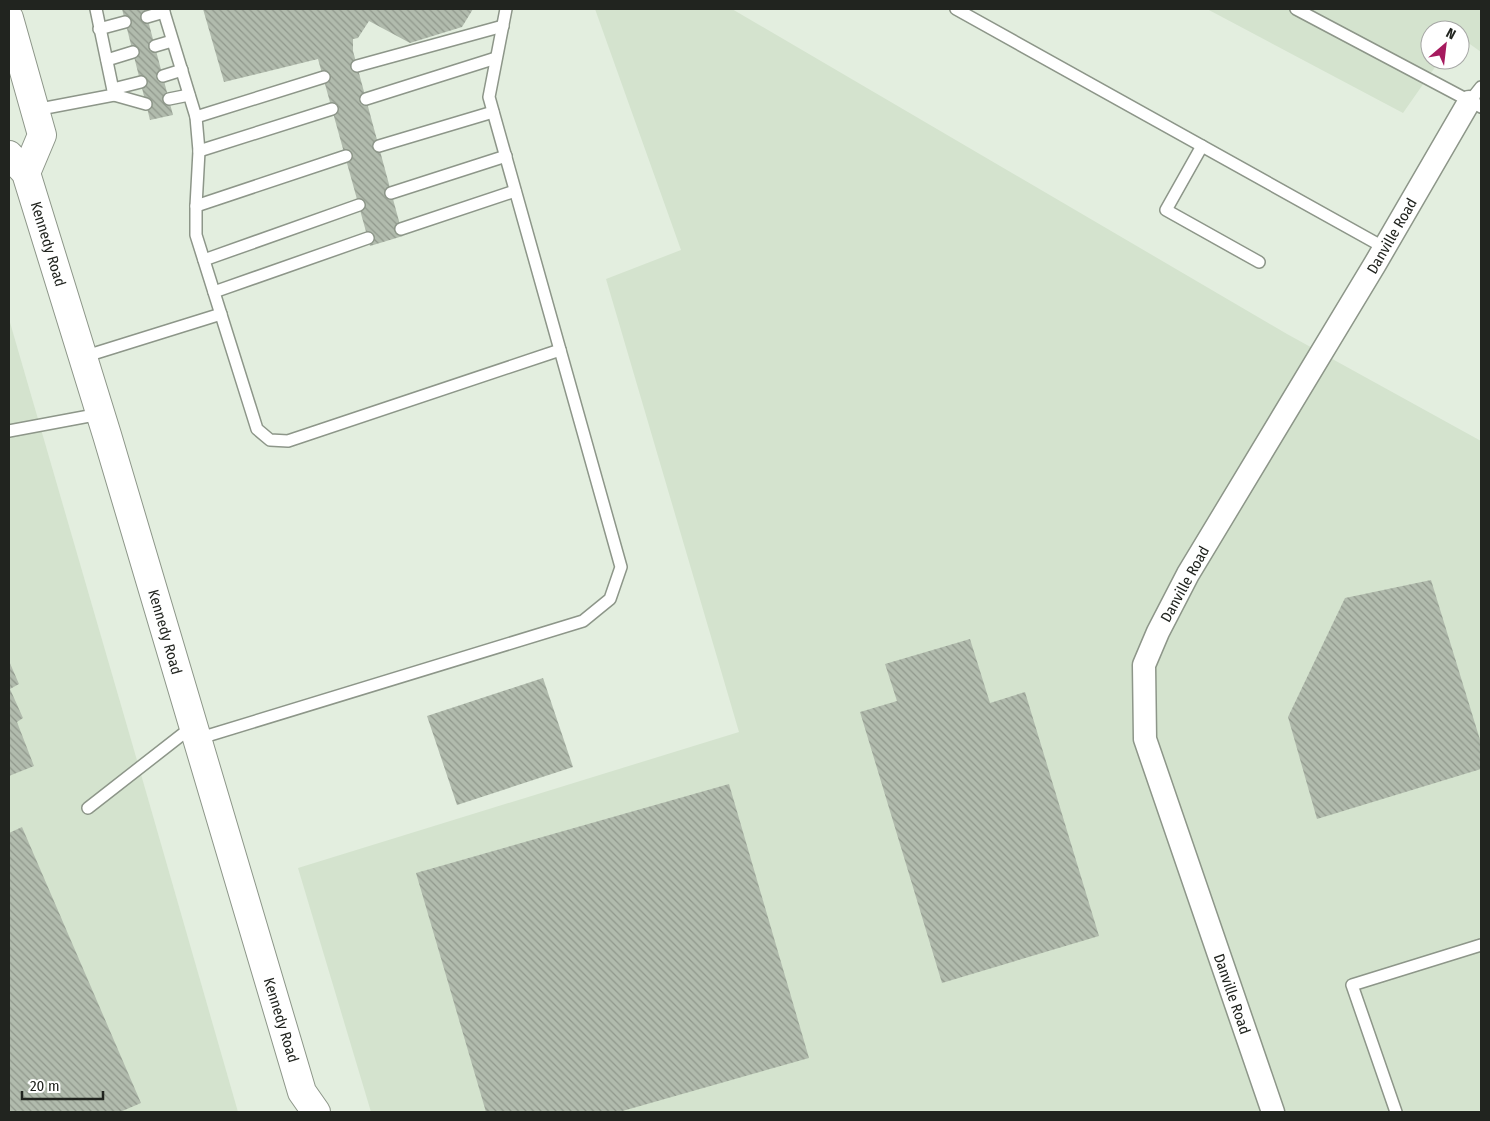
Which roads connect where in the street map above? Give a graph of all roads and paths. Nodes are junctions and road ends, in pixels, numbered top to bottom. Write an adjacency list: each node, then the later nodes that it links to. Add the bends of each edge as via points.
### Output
1 (96, 9): 10 (lane)
2 (506, 9): 9 (lane)
3 (956, 9): 32 (lane)
4 (1296, 9): 23 (lane)
5 (164, 10): 6 (lane); 11 (lane)
6 (147, 17)
7 (9, 18): 28 (main road, Kennedy Road)
8 (125, 22): 10 (lane)
9 (503, 26): 14 (lane); 16 (lane)
10 (99, 28): 15 (lane)
11 (172, 41): 12 (lane); 17 (lane)
12 (155, 46)
13 (133, 52): 15 (lane)
14 (496, 58): 24 (lane); 29 (lane, via 489,97)
15 (106, 60): 21 (lane)
16 (357, 66)
17 (182, 70): 18 (lane); 22 (lane)
18 (163, 76)
19 (324, 77): 30 (lane)
20 (140, 82): 21 (lane)
21 (114, 92): 26 (lane); 28 (lane)
22 (189, 95): 25 (lane); 30 (lane)
23 (1477, 98): 43 (street, Danville Road)
24 (366, 99)
25 (169, 100)
26 (146, 104)
27 (332, 109): 33 (lane)
28 (34, 110): 36 (main road, Kennedy Road, via 42,135)
29 (493, 112): 31 (lane); 35 (lane)
30 (196, 118): 33 (lane)
31 (379, 146)
32 (1202, 146): 43 (lane); 45 (lane, via 1166,210)
33 (199, 151): 40 (lane)
34 (346, 156): 40 (lane)
35 (506, 156): 37 (lane); 38 (lane)
36 (17, 164): 49 (main road, Kennedy Road)
37 (515, 191): 41 (lane); 48 (lane)
38 (391, 193)
39 (359, 205): 44 (lane)
40 (196, 206): 44 (lane, via 196,235)
41 (401, 229)
42 (368, 238): 46 (lane)
43 (1385, 248): 56 (street, Danville Road, via 1188,574 1144,665 1145,739)
44 (204, 260): 46 (lane)
45 (1259, 262)
46 (214, 292): 47 (lane)
47 (221, 314): 48 (lane, via 257,429 270,440 288,440); 49 (lane)
48 (560, 350): 52 (lane, via 621,567 610,599 583,621)
49 (83, 357): 50 (main road, Kennedy Road)
50 (100, 414): 51 (lane); 52 (main road, Kennedy Road)
51 (9, 431)
52 (195, 732): 53 (lane); 55 (main road, Kennedy Road)
53 (88, 808)
54 (1481, 945): 57 (lane, via 1352,985)
55 (305, 1105)
56 (1273, 1112)
57 (1396, 1112)

